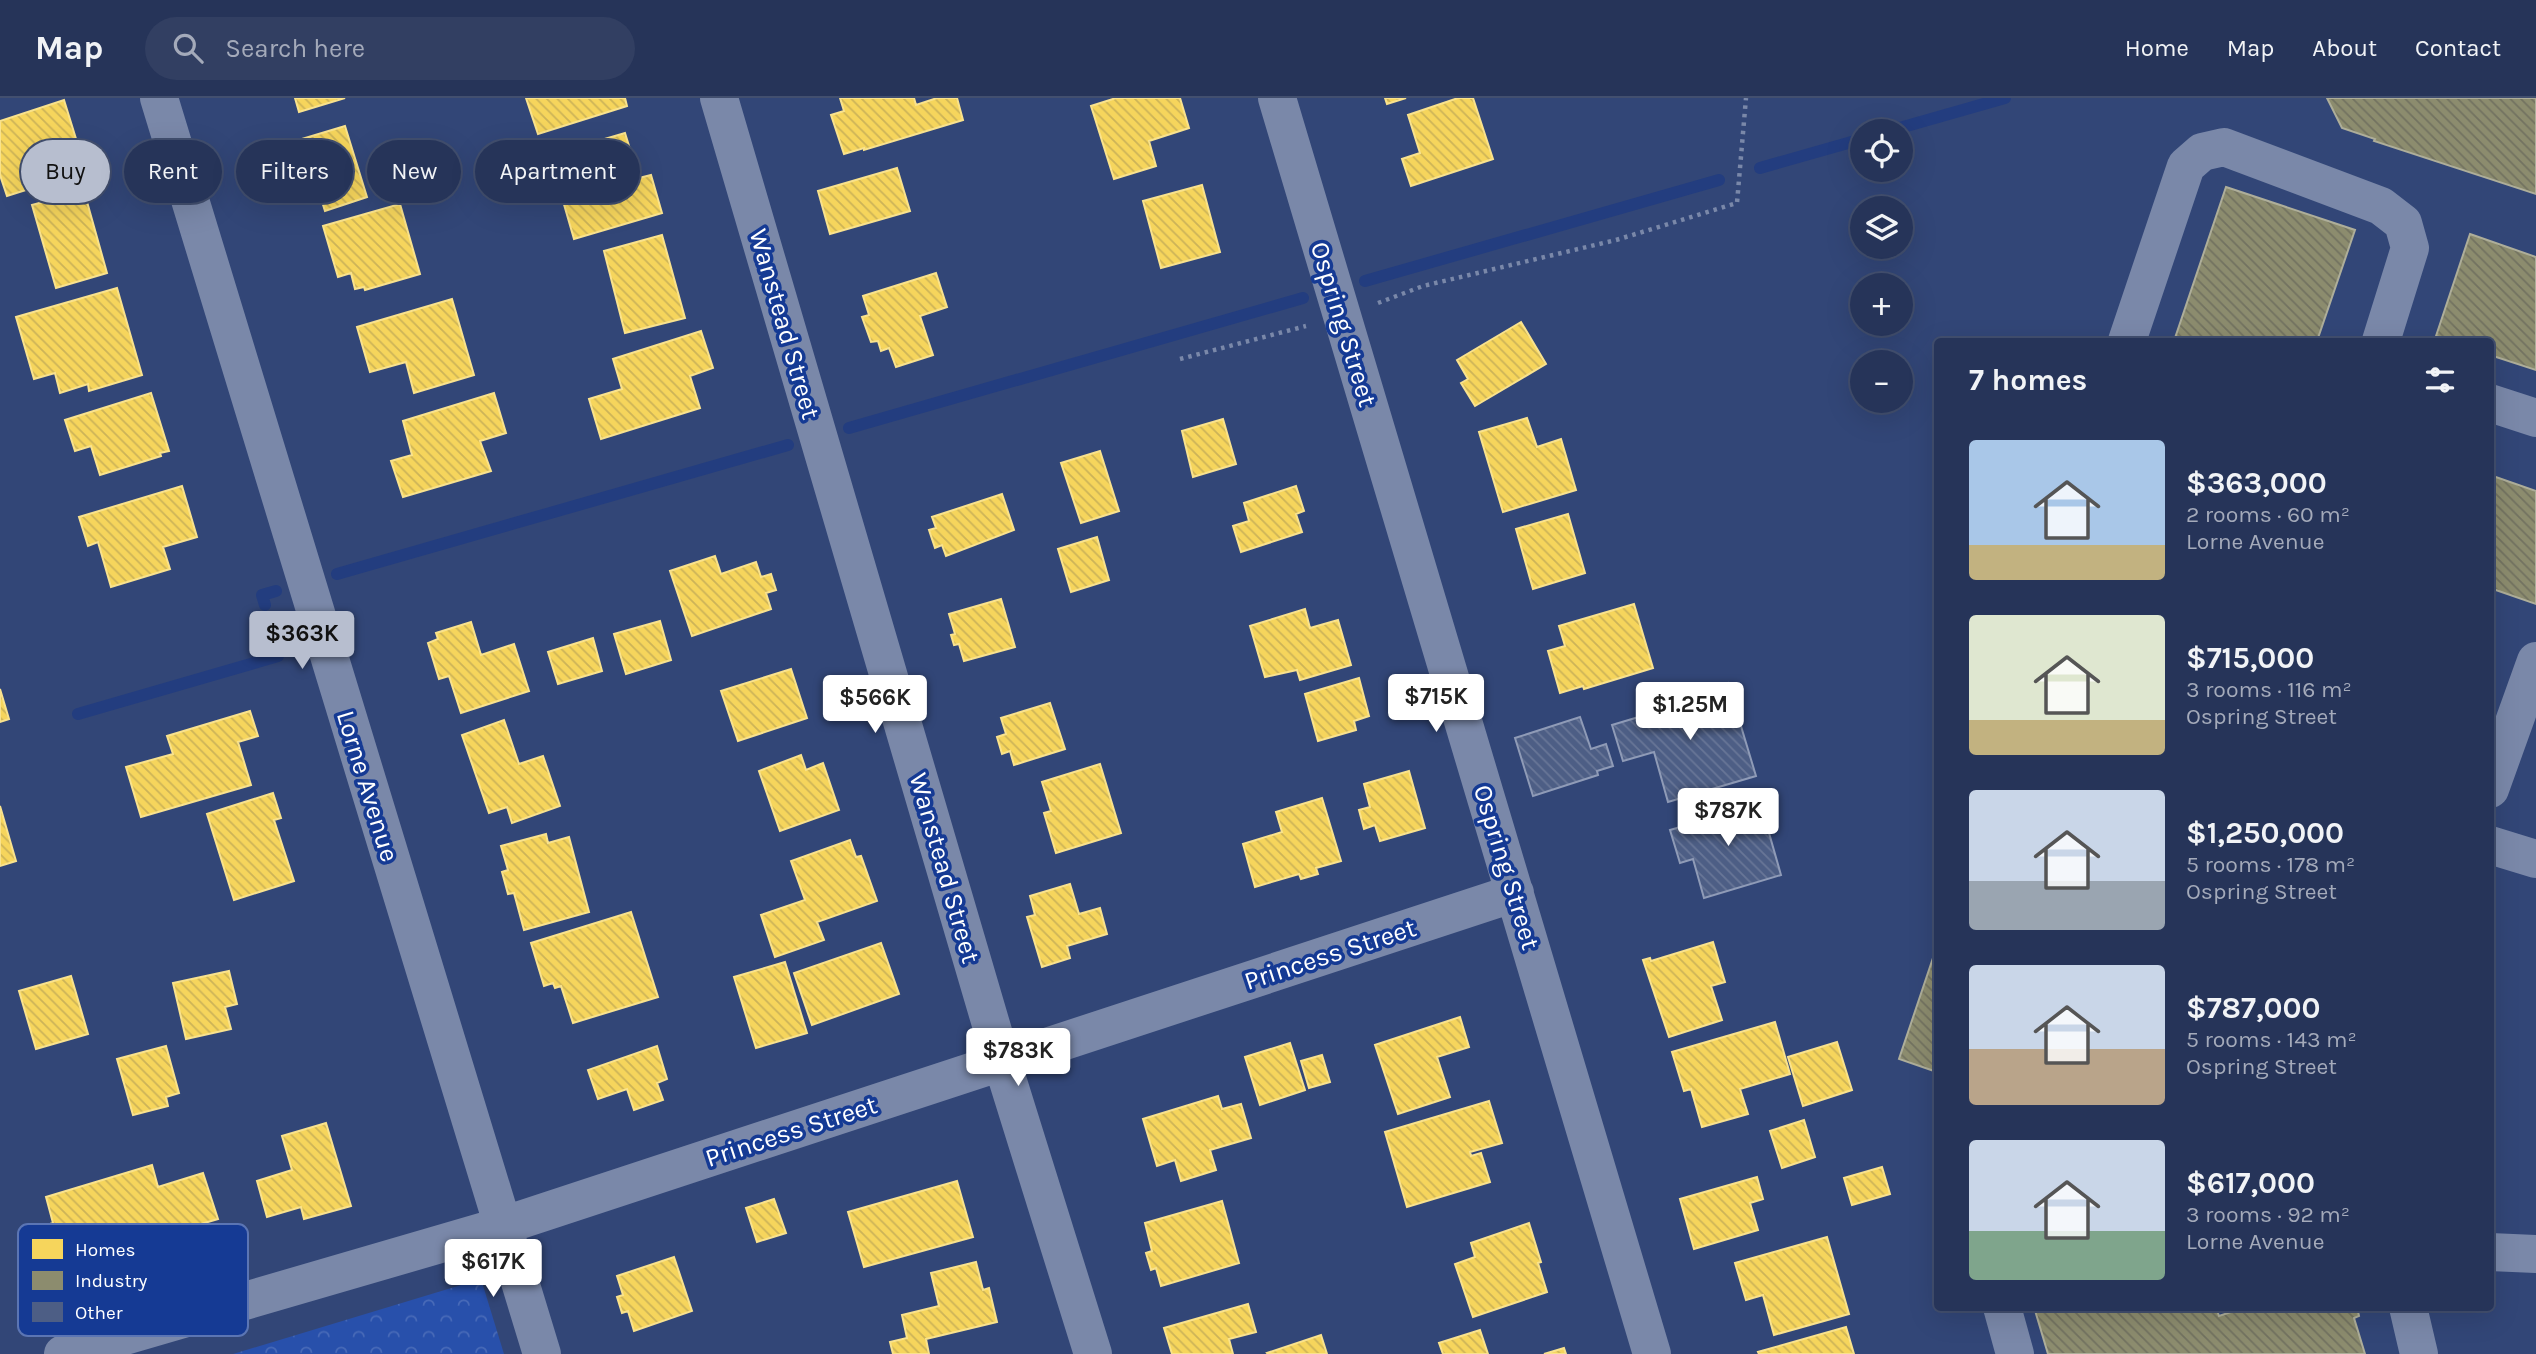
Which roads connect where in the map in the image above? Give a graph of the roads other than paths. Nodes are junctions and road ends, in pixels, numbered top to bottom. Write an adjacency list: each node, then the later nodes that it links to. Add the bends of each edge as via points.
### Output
1 (159, 98): 14 (street, Lorne Avenue)
2 (719, 98): 13 (street, Wanstead Street)
3 (1277, 98): 12 (street, Ospring Street)
4 (2128, 338): 5 (street, via 2186,166 2202,152 2224,147 2381,206 2403,223 2410,248)
5 (2382, 338)
6 (2494, 404): 7 (street)
7 (2536, 418)
8 (2536, 661): 9 (street)
9 (2494, 778)
10 (2494, 846): 11 (street)
11 (2536, 859)
12 (1515, 893): 13 (street, Princess Street); 24 (street, Ospring Street)
13 (1002, 1062): 14 (street, Princess Street); 23 (street, Wanstead Street)
14 (502, 1226): 17 (street, Princess Street); 22 (street, Lorne Avenue)
15 (2494, 1252): 16 (street)
16 (2536, 1254)
17 (248, 1300)
18 (2003, 1311): 25 (street)
19 (2409, 1311): 26 (street)
20 (125, 1336): 21 (street, Princess Street)
21 (63, 1354)
22 (542, 1354)
23 (1093, 1354)
24 (1652, 1354)
25 (2015, 1354)
26 (2419, 1354)

